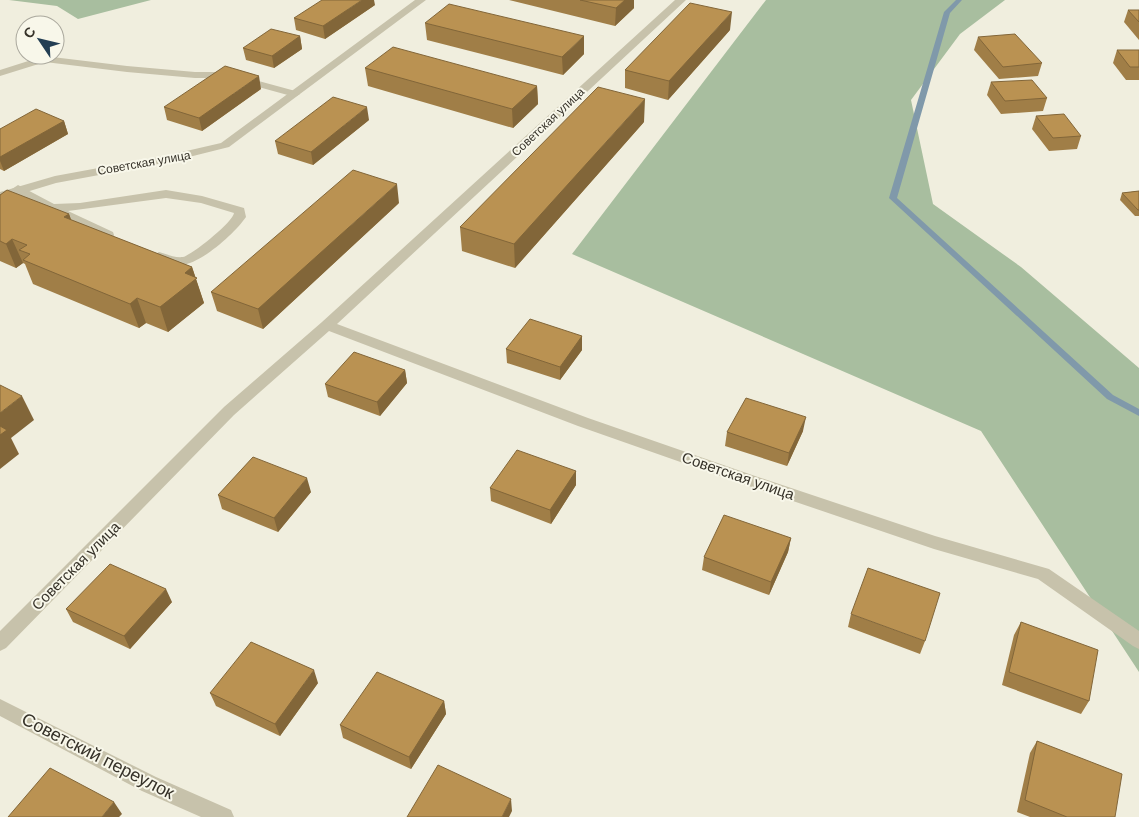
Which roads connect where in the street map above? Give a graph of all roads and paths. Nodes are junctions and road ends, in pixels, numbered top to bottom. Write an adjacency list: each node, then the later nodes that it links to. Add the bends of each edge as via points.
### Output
1 (421, 0): 4 (street, Советская улица)
2 (681, 0): 10 (street, Советская улица)
3 (0, 73): 4 (street, via 44,59 185,74 225,75)
4 (294, 94): 5 (street, Советская улица, via 225,145 195,154)
5 (18, 189): 6 (street, Советская улица); 7 (street)
6 (0, 196)
7 (52, 208): 8 (street); 9 (street, via 166,194 240,211 240,217 232,226 190,259 171,261)
8 (121, 241)
9 (146, 251)
10 (327, 325): 11 (street, Советская улица, via 583,422 740,477 934,542 1043,574); 12 (street, Советская улица, via 229,411)
11 (1139, 641)
12 (0, 643)
13 (0, 706): 14 (street, Советский переулок, via 149,784)
14 (224, 817)

